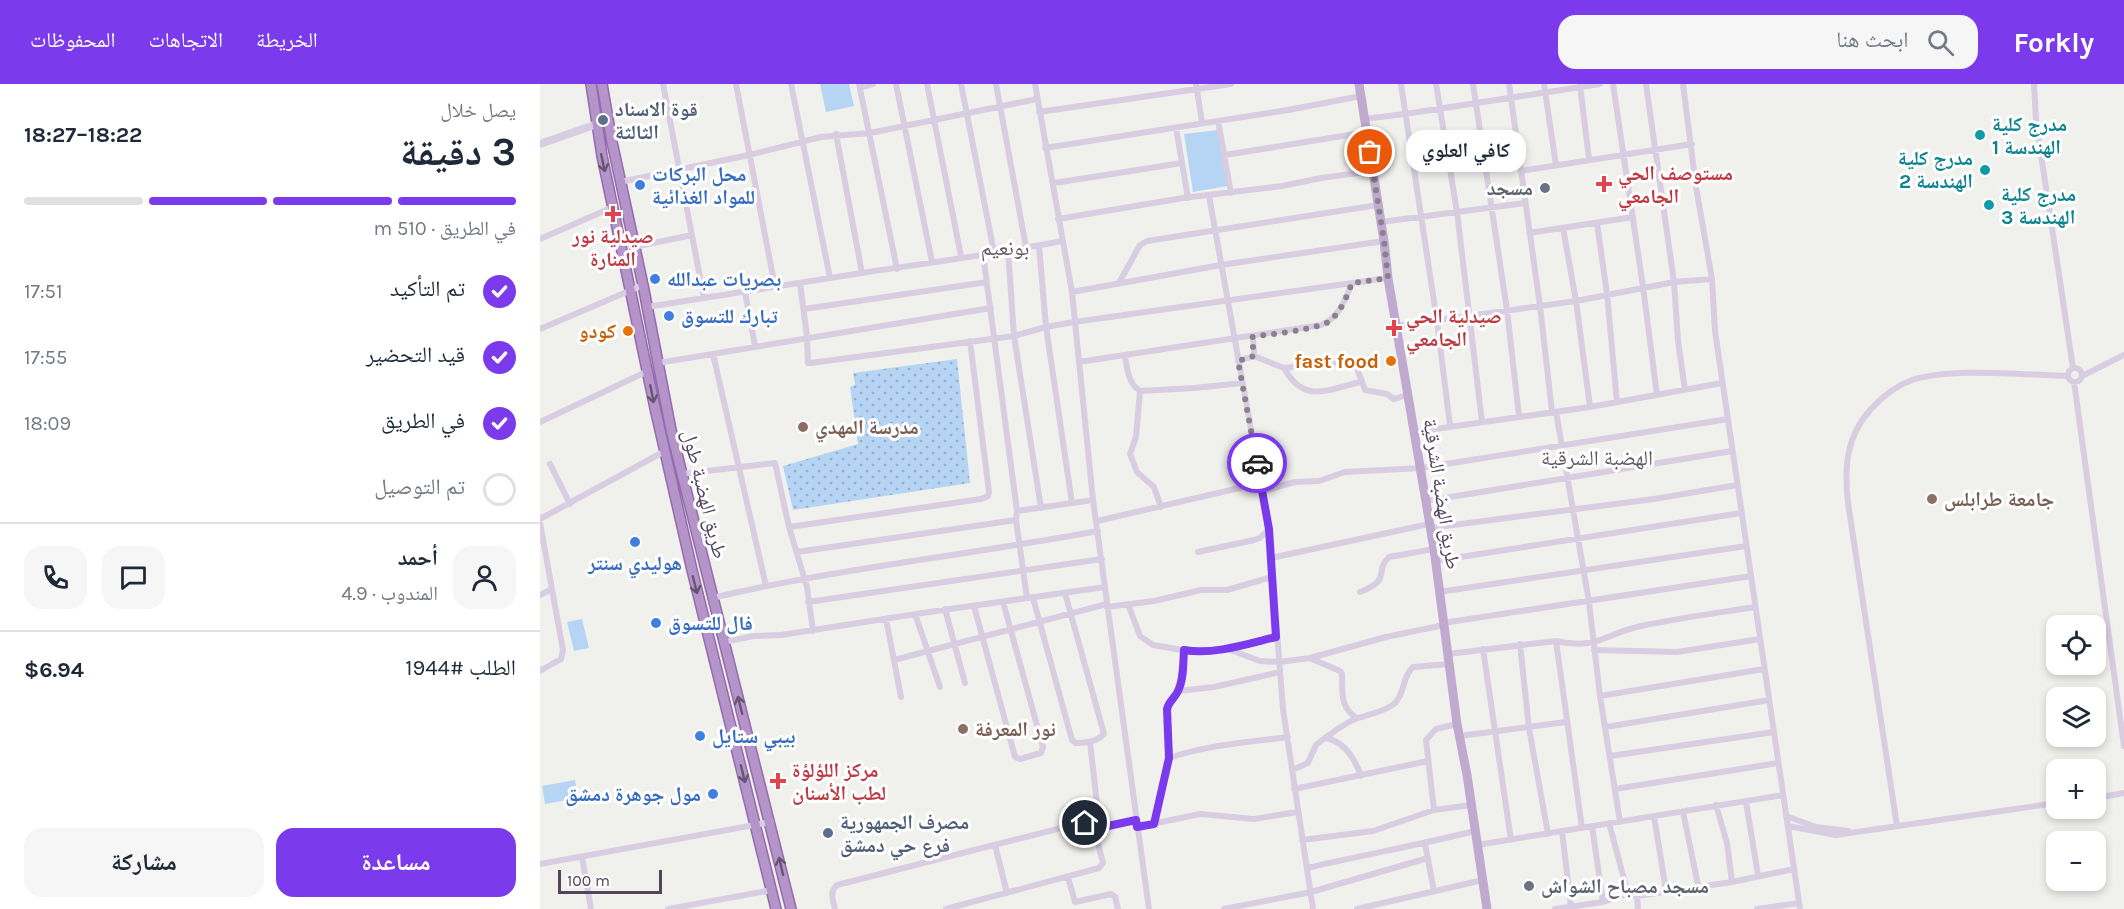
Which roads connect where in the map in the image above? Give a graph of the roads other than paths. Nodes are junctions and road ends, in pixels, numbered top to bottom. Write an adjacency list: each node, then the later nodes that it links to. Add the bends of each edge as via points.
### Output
1 (583, 84): 33 (highway)
2 (591, 84): 33 (highway, طريق الهضبة طول)
3 (602, 84): 63 (highway, طريق الهضبة طول)
4 (663, 84): 60 (street)
5 (736, 84): 55 (street)
6 (791, 84): 49 (street)
7 (873, 84): 25 (street)
8 (896, 84): 44 (street)
9 (927, 84): 39 (street)
10 (961, 84): 37 (street)
11 (996, 84): 34 (street)
12 (1035, 84): 31 (street)
13 (1231, 84): 27 (street)
14 (1359, 84): 29 (main road, طريق الهضبة الشرقية)
15 (1401, 84): 38 (street)
16 (1436, 84): 35 (street)
17 (1473, 84): 32 (street)
18 (1509, 84): 30 (street)
19 (1544, 84): 28 (street)
20 (1600, 84): 26 (street)
21 (1612, 84): 54 (street)
22 (1646, 84): 53 (street)
23 (1683, 84): 51 (street)
24 (2034, 84): 140 (street, via 2036,121)
25 (860, 86): 47 (street)
26 (1580, 86): 28 (street); 57 (street)
27 (1197, 87): 36 (street); 42 (street)
28 (1545, 93): 30 (street); 59 (street)
29 (1361, 96): 40 (main road, طريق الهضبة الشرقية); 41 (street)
30 (1511, 98): 32 (street); 62 (street)
31 (1037, 99): 34 (street); 36 (street)
32 (1476, 104): 35 (street); 71 (street)
33 (594, 106): 43 (highway, طريق الهضبة طول)
34 (1000, 106): 37 (street); 87 (street)
35 (1440, 109): 38 (street); 72 (street)
36 (1039, 112): 52 (street)
37 (967, 113): 39 (street); 89 (street)
38 (1405, 114): 40 (street); 73 (street)
39 (934, 119): 44 (street); 91 (street)
40 (1364, 119): 46 (main road, طريق الهضبة الشرقية)
41 (1218, 121): 42 (street); 56 (street)
42 (1202, 122): 45 (street)
43 (597, 124): 50 (street); 70 (highway, طريق الهضبة طول, one-way to 70)
44 (904, 125): 47 (street); 92 (street)
45 (1176, 128): 52 (street); 58 (street)
46 (1367, 132): 56 (street); 61 (main road, طريق الهضبة الشرقية)
47 (870, 133): 48 (street); 94 (street)
48 (836, 134): 49 (street); 95 (street)
49 (802, 141): 55 (street); 96 (street)
50 (540, 144)
51 (1692, 144): 53 (street); 98 (street)
52 (1045, 148): 64 (street)
53 (1657, 150): 54 (street); 100 (street)
54 (1624, 154): 57 (street); 74 (street)
55 (749, 155): 60 (street); 105 (street)
56 (1225, 155): 65 (street)
57 (1589, 159): 59 (street)
58 (1182, 162): 64 (street); 67 (street)
59 (1556, 165): 62 (street)
60 (680, 170): 63 (street); 81 (street)
61 (1373, 171): 65 (street); 69 (main road, طريق الهضبة الشرقية)
62 (1521, 171): 68 (street)
63 (620, 182): 86 (highway, طريق الهضبة طول)
64 (1054, 183): 75 (street)
65 (1231, 193): 66 (street)
66 (1209, 195): 67 (street); 79 (street)
67 (1188, 198): 75 (street)
68 (1525, 202): 71 (street); 80 (street)
69 (1378, 205): 76 (main road, طريق الهضبة الشرقية); 79 (street)
70 (613, 207): 82 (street); 107 (highway, طريق الهضبة طول)
71 (1492, 208): 72 (street); 118 (street)
72 (1457, 212): 73 (street); 119 (street)
73 (1421, 217): 76 (street); 120 (street)
74 (1632, 218): 77 (street); 106 (street)
75 (1058, 219): 83 (street)
76 (1381, 222): 84 (main road, طريق الهضبة الشرقية)
77 (1597, 223): 78 (street); 110 (street)
78 (1563, 228): 80 (street); 113 (street)
79 (1215, 231): 93 (street); 102 (street, via 1143,242)
80 (1529, 233): 114 (street)
81 (692, 235): 86 (street); 111 (street)
82 (540, 239)
83 (1062, 241): 85 (street); 109 (street)
84 (1384, 241): 93 (street); 97 (main road, طريق الهضبة الشرقية)
85 (1039, 246): 87 (street); 123 (street)
86 (634, 247): 104 (highway, طريق الهضبة طول)
87 (1026, 247): 88 (street)
88 (1008, 250): 89 (street); 125 (street)
89 (994, 252): 90 (street)
90 (982, 254): 91 (street); 99 (street)
91 (961, 256): 92 (street)
92 (932, 262): 94 (street)
93 (1221, 265): 102 (street); 112 (street)
94 (897, 269): 95 (street)
95 (862, 273): 96 (street)
96 (830, 278): 101 (street)
97 (1388, 278): 103 (street); 122 (main road, طريق الهضبة الشرقية)
98 (1712, 279): 100 (street); 147 (street)
99 (987, 282): 116 (street); 117 (street)
100 (1674, 282): 106 (street); 148 (street)
101 (800, 283): 105 (street); 117 (street)
102 (1119, 283): 109 (street)
103 (1352, 283): 112 (street); 127 (street, via 1341,307 1327,323)
104 (643, 285): 107 (street); 115 (highway, طريق الهضبة طول)
105 (774, 287): 108 (street)
106 (1643, 287): 110 (street); 151 (street)
107 (630, 289): 124 (street); 141 (highway, طريق الهضبة طول)
108 (745, 292): 111 (street); 131 (street)
109 (1072, 292): 121 (street)
110 (1607, 294): 113 (street); 152 (street)
111 (704, 298): 115 (street)
112 (1228, 299): 121 (street); 129 (street)
113 (1576, 301): 114 (street); 153 (street)
114 (1540, 306): 118 (street); 154 (street)
115 (647, 307): 138 (highway, طريق الهضبة طول)
116 (991, 308): 126 (street); 128 (street)
117 (804, 309): 126 (street)
118 (1507, 310): 119 (street); 155 (street)
119 (1470, 314): 120 (street); 158 (street)
120 (1437, 321): 122 (street); 159 (street)
121 (1074, 322): 123 (street); 137 (street)
122 (1396, 326): 150 (main road, طريق الهضبة الشرقية)
123 (1046, 327): 125 (street); 174 (street)
124 (540, 329)
125 (1014, 336): 128 (street); 177 (street)
126 (807, 337): 130 (street, via 808,363); 131 (street)
127 (1252, 337): 129 (street); 135 (street)
128 (993, 338): 130 (street); 179 (street)
129 (1235, 339): 134 (street); 136 (street)
130 (970, 340): 185 (street, via 987,496)
131 (755, 346): 132 (street)
132 (713, 354): 138 (street); 165 (street)
133 (2124, 355): 143 (street)
134 (1125, 356): 137 (street); 149 (street, via 1128,373)
135 (1254, 356): 136 (street); 139 (street)
136 (1238, 361): 146 (street)
137 (1079, 362): 172 (street)
138 (658, 363): 167 (highway, طريق الهضبة طول)
139 (1284, 368): 144 (street, via 1291,381 1311,392); 144 (street, via 1352,363)
140 (2073, 368): 142 (street); 143 (street)
141 (648, 371): 157 (street); 162 (highway, طريق الهضبة طول, one-way to 162)
142 (2068, 376): 145 (street); 292 (street, via 1940,374 1912,380 1883,396 1851,440 1846,467 1848,503)
143 (2082, 376): 145 (street)
144 (1360, 382): 150 (street, via 1367,392 1387,394 1393,399)
145 (2074, 382): 262 (street)
146 (1242, 383): 149 (street); 169 (street)
147 (1722, 383): 148 (street); 156 (street)
148 (1685, 390): 151 (street)
149 (1140, 391): 176 (street, via 1136,437 1130,453 1137,472 1154,487)
150 (1407, 395): 160 (main road, طريق الهضبة الشرقية)
151 (1657, 395): 152 (street)
152 (1617, 402): 153 (street)
153 (1590, 407): 154 (street)
154 (1554, 412): 155 (street); 161 (street)
155 (1519, 416): 158 (street)
156 (1728, 419): 161 (street); 163 (street)
157 (540, 422)
158 (1482, 422): 159 (street)
159 (1450, 426): 160 (street)
160 (1414, 432): 166 (main road, طريق الهضبة الشرقية)
161 (1562, 444): 166 (street); 168 (street)
162 (665, 451): 175 (street); 289 (highway, طريق الهضبة طول, one-way to 289)
163 (1732, 452): 168 (street); 170 (street)
164 (550, 464): 175 (street)
165 (739, 466): 167 (street); 185 (street, via 775,463); 202 (street)
166 (1421, 468): 171 (street, via 1345,472); 173 (main road, طريق الهضبة الشرقية)
167 (681, 474): 209 (highway, طريق الهضبة طول)
168 (1567, 479): 173 (street); 178 (street)
169 (1261, 483): 171 (street); 176 (street)
170 (1737, 485): 178 (street); 180 (street)
171 (1262, 491): 186 (street)
172 (1093, 500): 174 (street); 183 (street)
173 (1426, 501): 184 (main road, طريق الهضبة الشرقية)
174 (1072, 503): 177 (street)
175 (570, 504): 182 (street)
176 (1161, 507): 183 (street)
177 (1041, 508): 179 (street)
178 (1573, 509): 184 (street); 188 (street)
179 (1017, 511): 181 (street)
180 (1742, 513): 188 (street); 190 (street)
181 (1016, 520): 189 (street); 192 (street)
182 (540, 521): 204 (street)
183 (1097, 521): 187 (street)
184 (1430, 526): 191 (main road, طريق الهضبة الشرقية); 194 (street)
185 (789, 527): 192 (street)
186 (1269, 529): 193 (street, via 1254,540); 194 (street)
187 (1098, 531): 189 (street); 195 (street)
188 (1578, 540): 196 (street); 198 (street)
189 (1020, 546): 197 (street); 201 (street)
190 (1746, 546): 198 (street); 199 (street)
191 (1434, 549): 196 (main road, طريق الهضبة الشرقية); 205 (street, via 1389,557 1376,585)
192 (797, 552): 201 (street)
193 (1198, 552)
194 (1271, 558): 200 (street)
195 (1102, 559): 197 (street); 203 (street)
196 (1435, 561): 206 (main road, طريق الهضبة الشرقية)
197 (1023, 571): 210 (street); 211 (street)
198 (1583, 571): 206 (street); 213 (street)
199 (1751, 576): 213 (street); 217 (street)
200 (1272, 577): 214 (street, via 1227,590 1201,590); 226 (street)
201 (804, 578): 202 (street); 211 (street)
202 (766, 586): 209 (street)
203 (1105, 587): 207 (street); 215 (street)
204 (552, 590): 208 (street); 243 (street, via 563,650 557,663)
205 (1360, 592)
206 (1439, 592): 223 (main road, طريق الهضبة الشرقية)
207 (1065, 593): 210 (street); 220 (street)
208 (540, 595)
209 (712, 598): 230 (highway, طريق الهضبة طول)
210 (1030, 598): 212 (street); 222 (street)
211 (808, 602): 224 (street)
212 (1004, 602): 216 (street); 225 (street)
213 (1589, 602): 223 (street); 233 (street)
214 (1128, 604): 215 (street); 236 (street, via 1140,636 1153,645)
215 (1107, 605): 220 (street); 283 (street)
216 (974, 606): 218 (street); 227 (street)
217 (1755, 607): 228 (street); 233 (street, via 1637,627)
218 (945, 609): 219 (street); 232 (street)
219 (915, 614): 221 (street); 237 (street)
220 (1070, 614): 222 (street); 261 (street, via 1104,734)
221 (886, 619): 224 (street); 240 (street)
222 (1039, 623): 225 (street); 261 (street, via 1072,740)
223 (1444, 624): 238 (street); 239 (main road, طريق الهضبة الشرقية)
224 (813, 630): 230 (street)
225 (1011, 630): 227 (street); 227 (street, via 1043,747 1041,753 1015,757)
226 (1276, 637): 234 (street); 241 (street)
227 (984, 638): 232 (street)
228 (1760, 639): 233 (street, via 1677,652); 242 (street)
229 (1556, 641): 231 (street); 233 (street); 252 (street)
230 (723, 642): 284 (highway, طريق الهضبة طول, one-way to 230)
231 (1520, 644): 235 (street); 255 (street)
232 (954, 645): 237 (street); 245 (street)
233 (1594, 647): 248 (street)
234 (1228, 649): 236 (street); 241 (street, via 1260,661)
235 (1483, 649): 239 (street); 256 (street)
236 (1184, 650): 247 (street)
237 (929, 652): 240 (street); 246 (street)
238 (1311, 658): 241 (street); 251 (street, via 1340,671 1344,706)
239 (1448, 659): 251 (street, via 1413,667 1406,674 1395,703); 253 (main road, طريق الهضبة الشرقية)
240 (894, 660): 249 (street)
241 (1279, 662): 244 (street)
242 (1764, 669): 248 (street); 250 (street)
243 (540, 671)
244 (1280, 672): 247 (street); 259 (street)
245 (965, 683)
246 (940, 687)
247 (1178, 691): 264 (street, via 1167,709)
248 (1599, 696): 254 (street)
249 (901, 697)
250 (1769, 700): 254 (street); 257 (street)
251 (1356, 718): 260 (street)
252 (1566, 722): 255 (street); 294 (street)
253 (1457, 724): 258 (main road, طريق الهضبة الشرقية); 265 (street, via 1432,732 1426,740)
254 (1606, 727): 263 (street)
255 (1529, 728): 256 (street); 299 (street)
256 (1495, 732): 258 (street); 301 (street)
257 (1774, 732): 263 (street); 266 (street)
258 (1460, 736): 276 (main road, طريق الهضبة الشرقية)
259 (1288, 737): 264 (street, via 1236,743); 267 (street)
260 (1325, 738): 267 (street, via 1316,745 1308,763); 268 (street, via 1349,753)
261 (1090, 742): 285 (street, via 1097,804)
262 (2124, 746)
263 (1610, 756): 270 (street)
264 (1169, 758): 288 (street)
265 (1428, 761): 268 (street); 278 (street)
266 (1778, 763): 270 (street); 272 (street)
267 (1292, 770): 269 (street)
268 (1361, 776): 269 (street)
269 (1294, 789): 279 (street)
270 (1615, 789): 286 (street)
271 (2124, 794): 273 (street)
272 (1783, 795): 274 (street); 282 (street)
273 (2106, 797)
274 (1746, 802): 277 (street); 310 (street)
275 (2046, 804): 292 (street)
276 (1471, 805): 278 (street); 296 (main road, طريق الهضبة الشرقية)
277 (1716, 805): 280 (street); 313 (street, via 1727,843)
278 (1434, 810): 300 (street, via 1373,831)
279 (1298, 812): 288 (street, via 1254,819 1200,814); 300 (street)
280 (1683, 812): 281 (street); 314 (street)
281 (1654, 816): 286 (street); 317 (street)
282 (1786, 816): 291 (street); 298 (street, via 1816,827)
283 (1136, 820): 293 (street); 295 (street)
284 (771, 822): 289 (street); 330 (highway, طريق الهضبة طول, one-way to 284)
285 (1089, 822): 295 (street); 303 (street)
286 (1620, 822): 287 (street)
287 (1609, 823): 290 (street); 320 (street)
288 (1154, 824): 293 (street)
289 (756, 825): 305 (street); 315 (highway, طريق الهضبة طول)
290 (1592, 826): 294 (street); 323 (street)
291 (1788, 826): 298 (street, via 1836,835); 309 (street)
292 (1897, 826): 298 (street)
293 (1137, 827): 335 (street)
294 (1582, 828): 297 (street)
295 (1094, 829): 311 (street, via 1102,866)
296 (1475, 831): 302 (street); 304 (main road, طريق الهضبة الشرقية)
297 (1562, 831): 299 (street); 325 (street)
298 (1857, 832)
299 (1548, 834): 301 (street)
300 (1302, 840): 308 (street)
301 (1511, 840): 304 (street)
302 (1425, 844): 306 (street); 308 (street)
303 (995, 845): 319 (street); 331 (street, via 837,885 832,893)
304 (1477, 845): 312 (main road, طريق الهضبة الشرقية)
305 (582, 857): 307 (street); 327 (street)
306 (1428, 858): 316 (street); 318 (street)
307 (540, 864)
308 (1307, 868): 318 (street)
309 (1794, 869): 310 (street); 324 (street)
310 (1758, 875): 313 (street)
311 (1068, 877): 319 (street); 322 (street, via 1073,900)
312 (1483, 880): 316 (street); 339 (main road, طريق الهضبة الشرقية)
313 (1732, 882): 314 (street)
314 (1698, 885): 317 (street)
315 (772, 890): 326 (street); 329 (highway, طريق الهضبة طول)
316 (1434, 891): 338 (street)
317 (1666, 891): 321 (street)
318 (1311, 892): 336 (street); 337 (street)
319 (1007, 893): 332 (street)
320 (1628, 894): 321 (street); 323 (street)
321 (1637, 896): 341 (street)
322 (1083, 901): 333 (street); 334 (street, via 1111,894)
323 (1603, 902): 325 (street)
324 (1799, 906): 342 (street)
325 (1571, 907): 340 (street)
326 (681, 908): 328 (street)
327 (591, 909)
328 (668, 909)
329 (776, 909)
330 (791, 909)
331 (835, 909)
332 (946, 909)
333 (1085, 909)
334 (1118, 909)
335 (1149, 909)
336 (1224, 909)
337 (1313, 909)
338 (1357, 909)
339 (1487, 909)
340 (1555, 909)
341 (1638, 909)
342 (1757, 909)

